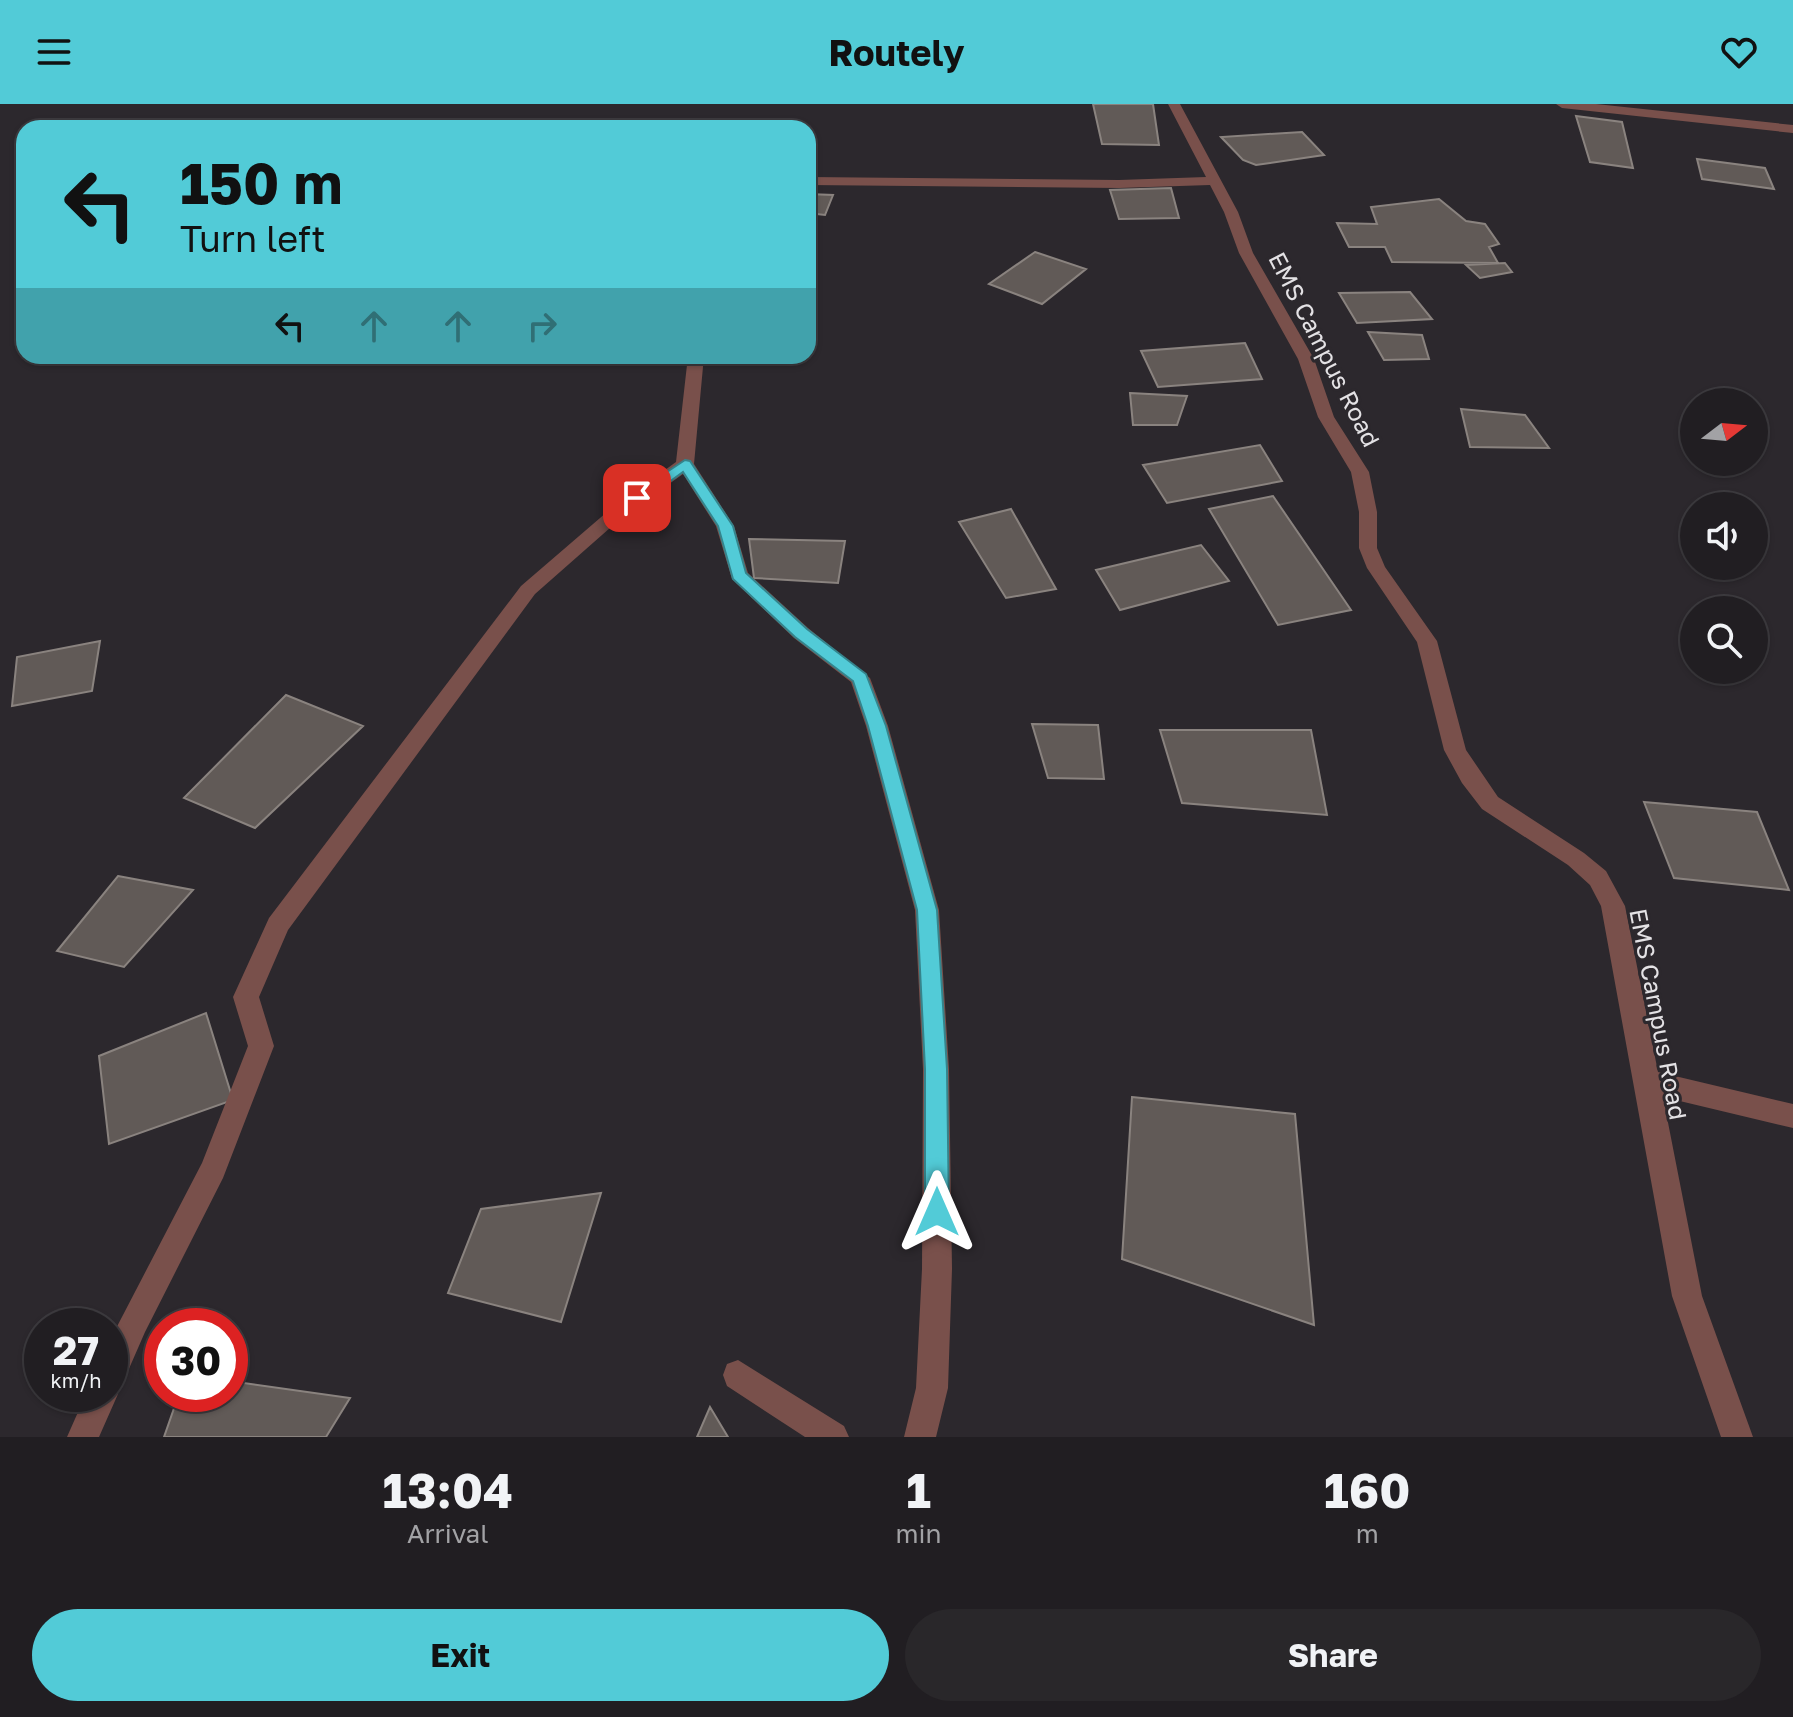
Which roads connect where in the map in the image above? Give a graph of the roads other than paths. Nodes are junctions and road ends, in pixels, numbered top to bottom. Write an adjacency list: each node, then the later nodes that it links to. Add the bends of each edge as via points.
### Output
1 (1174, 104): 5 (street, EMS Campus Road)
2 (1562, 104): 3 (street)
3 (1793, 129)
4 (816, 181): 5 (street)
5 (1214, 181): 8 (street, EMS Campus Road, via 1246,253 1306,359 1326,417 1360,472 1368,548 1427,641 1455,750 1490,803 1576,859 1598,878 1613,906)
6 (695, 364): 7 (street)
7 (685, 464): 10 (street, via 613,516 528,590 278,925 246,997 261,1046 213,1169); 15 (street, via 725,526 739,575 860,678 927,910 936,1069 937,1269 932,1388)
8 (1646, 1081): 9 (street); 16 (street, EMS Campus Road, via 1687,1296)
9 (1793, 1116)
10 (128, 1335)
11 (738, 1375): 14 (street)
12 (94, 1412): 13 (street)
13 (83, 1437)
14 (833, 1437)
15 (920, 1437)
16 (1737, 1437)

